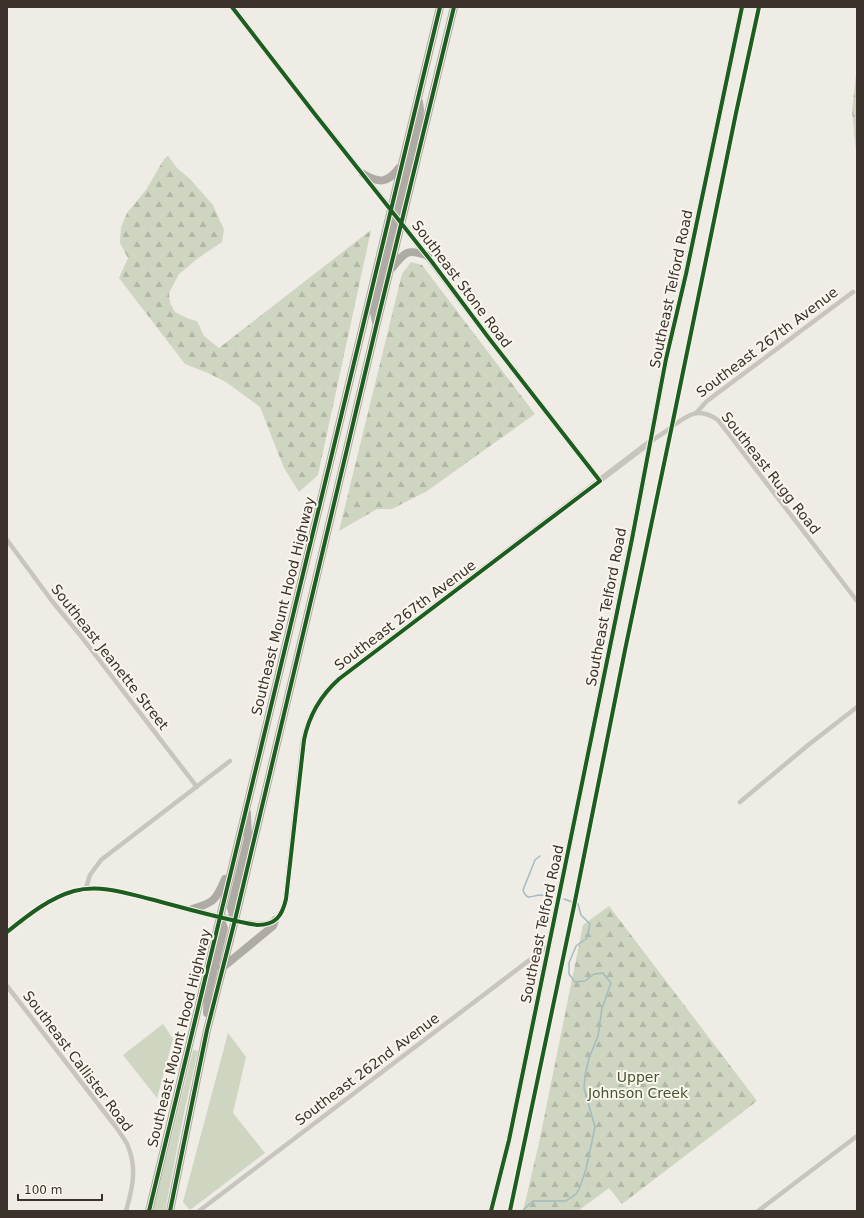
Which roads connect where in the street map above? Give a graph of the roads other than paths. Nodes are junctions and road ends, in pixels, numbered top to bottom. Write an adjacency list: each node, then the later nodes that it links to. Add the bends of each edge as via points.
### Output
1 (232, 7): 7 (street, Southeast Stone Road)
2 (440, 7): 5 (highway, Southeast Mount Hood Highway)
3 (454, 7): 8 (highway, Southeast Mount Hood Highway)
4 (742, 7): 14 (street, Southeast Telford Road)
5 (418, 93): 6 (highway, Southeast Mount Hood Highway); 8 (highway, via 420,110 417,132)
6 (400, 166): 7 (highway, via 394,175 385,180 376,180); 8 (highway, Southeast Mount Hood Highway)
7 (363, 174): 8 (street, Southeast Stone Road)
8 (396, 215): 9 (street, Southeast Stone Road); 10 (highway, Southeast Mount Hood Highway); 12 (highway, via 377,289 374,312); 22 (highway, Southeast Mount Hood Highway)
9 (428, 256): 10 (highway, via 416,252 408,253); 15 (street, Southeast Stone Road)
10 (390, 270): 12 (highway, Southeast Mount Hood Highway)
11 (853, 292): 13 (street, Southeast 267th Avenue, via 707,401)
12 (376, 327): 27 (highway, Southeast Mount Hood Highway)
13 (696, 412): 14 (street); 17 (street, Southeast Rugg Road, via 708,414 722,424)
14 (650, 442): 15 (street, Southeast 267th Avenue); 30 (street, Southeast Telford Road)
15 (600, 481): 28 (street, Southeast 267th Avenue, via 339,679 324,694 308,722 304,740 286,898 284,908)
16 (7, 540): 20 (street, Southeast Jeanette Street)
17 (857, 601)
18 (857, 707): 21 (street, via 803,748)
19 (230, 761): 20 (street)
20 (197, 787): 24 (street, via 101,860 90,875)
21 (740, 802)
22 (247, 803): 23 (highway, Southeast Mount Hood Highway); 27 (highway, via 248,838 231,908)
23 (234, 858): 25 (highway, via 215,898 207,905); 26 (highway, Southeast Mount Hood Highway)
24 (86, 888): 25 (street, via 114,891); 29 (street, via 42,906)
25 (192, 909): 26 (street)
26 (220, 916): 27 (street); 33 (highway, via 224,928 208,993); 36 (highway, Southeast Mount Hood Highway)
27 (235, 920): 28 (street, via 257,925); 31 (highway, Southeast Mount Hood Highway)
28 (275, 920): 31 (highway, via 273,926)
29 (7, 932)
30 (548, 946): 38 (street, Southeast 262nd Avenue); 39 (street, Southeast Telford Road, via 509,1140)
31 (222, 968): 33 (highway, Southeast Mount Hood Highway)
32 (7, 986): 35 (street, Southeast Callister Road, via 116,1127 129,1148 133,1184)
33 (207, 1030): 37 (highway, Southeast Mount Hood Highway)
34 (857, 1136): 40 (street)
35 (126, 1211)
36 (148, 1211)
37 (170, 1211)
38 (199, 1211)
39 (491, 1211)
40 (758, 1211)

